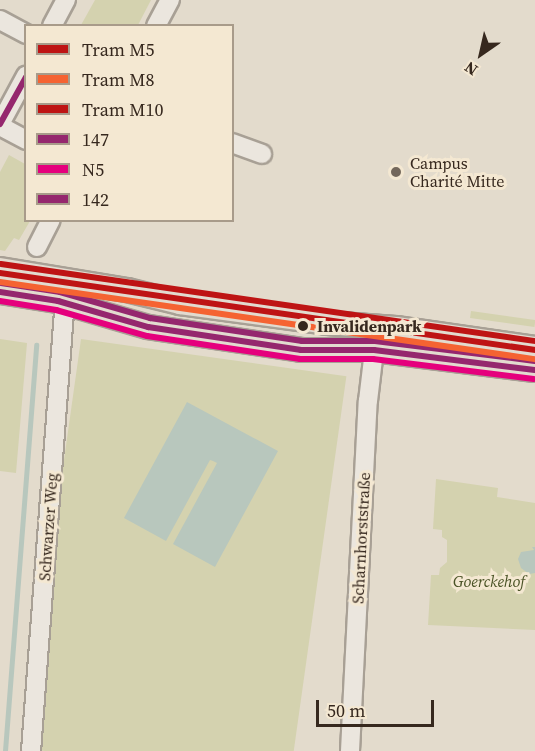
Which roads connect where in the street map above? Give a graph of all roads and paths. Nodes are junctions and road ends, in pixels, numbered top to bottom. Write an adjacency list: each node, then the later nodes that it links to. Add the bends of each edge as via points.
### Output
1 (66, 0): 4 (street)
2 (170, 0): 5 (street)
3 (0, 20): 6 (street)
4 (53, 24)
5 (157, 24)
6 (24, 33)
7 (24, 80): 8 (street)
8 (0, 125): 9 (street)
9 (24, 139)
10 (234, 144): 11 (street)
11 (262, 154)
12 (50, 222): 13 (street)
13 (37, 247)
14 (0, 269): 15 (main road)
15 (69, 279): 17 (main road); 18 (main road, via 180,303)
16 (0, 292): 17 (main road)
17 (65, 303): 20 (main road, via 148,327 301,350); 22 (street, Schwarzer Weg)
18 (377, 326): 19 (main road); 20 (street, Scharnhorststraße)
19 (535, 348)
20 (374, 350): 21 (main road); 23 (street, Scharnhorststraße)
21 (535, 370)
22 (31, 751)
23 (350, 751)

